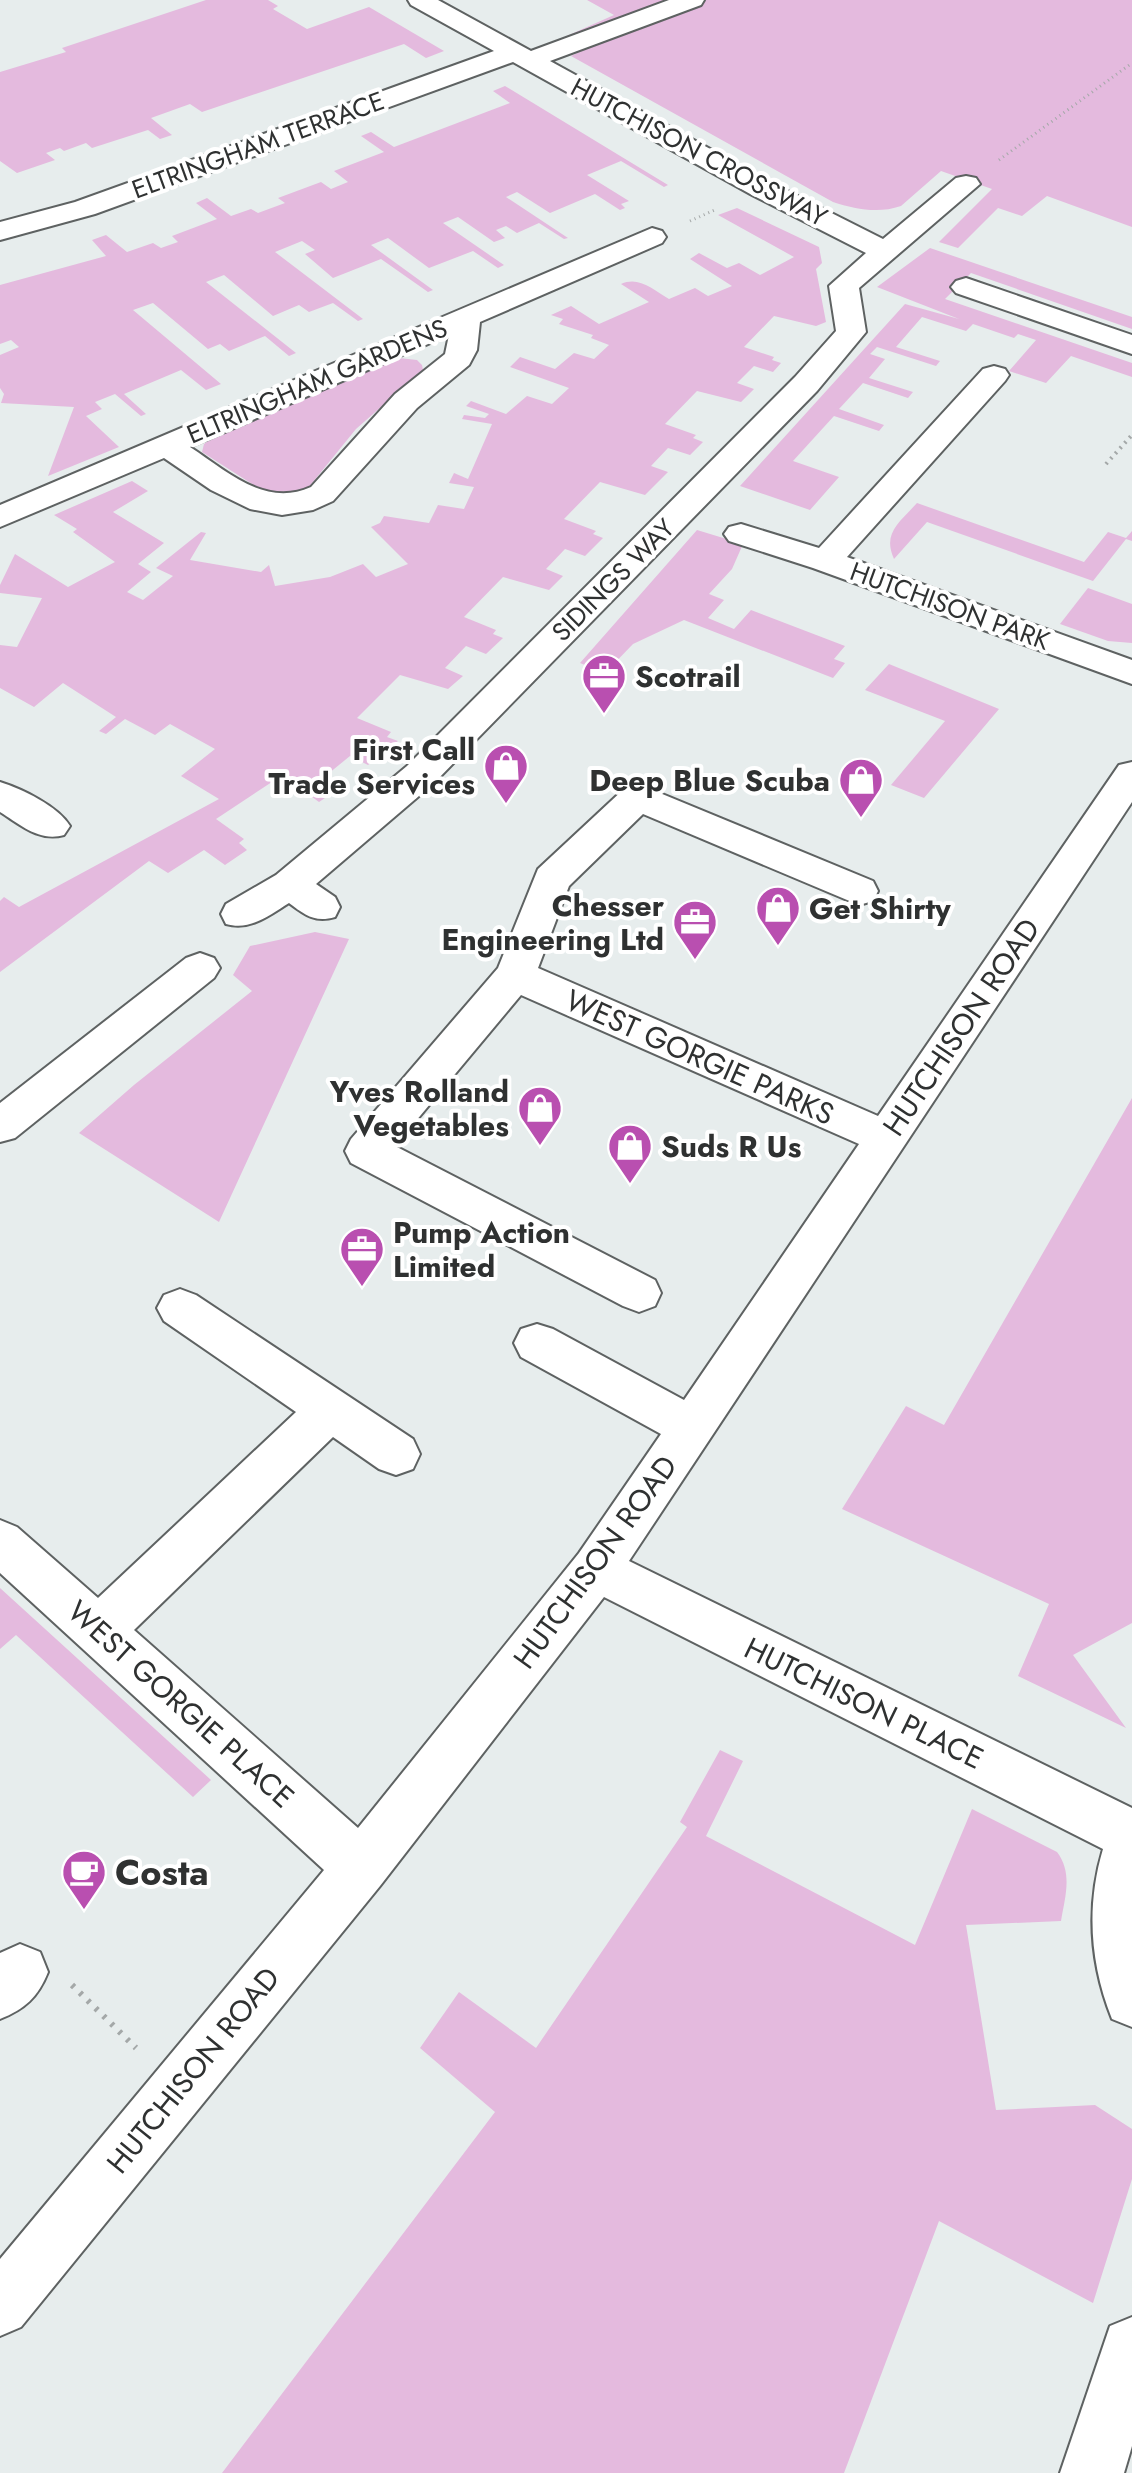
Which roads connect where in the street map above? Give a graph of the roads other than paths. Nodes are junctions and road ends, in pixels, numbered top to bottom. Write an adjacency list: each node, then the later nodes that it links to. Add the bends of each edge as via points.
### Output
1 (420, 0): 3 (street, HUTCHISON CROSSWAY)
2 (692, 0): 3 (street, ELTRINGHAM TERRACE)
3 (522, 56): 5 (street, ELTRINGHAM TERRACE, via 85,208); 7 (street, HUTCHISON CROSSWAY)
4 (966, 184): 7 (street)
5 (0, 231)
6 (652, 237): 9 (street, ELTRINGHAM GARDENS)
7 (886, 252): 21 (street, SIDINGS WAY, via 844,286 851,332 806,384 306,896)
8 (966, 287): 10 (street)
9 (466, 317): 12 (street, ELTRINGHAM GARDENS); 12 (street, ELTRINGHAM GARDENS, via 462,350 451,367 406,401 310,501 263,504)
10 (1132, 345)
11 (994, 375): 15 (street, HUTCHISON PARK)
12 (168, 446): 13 (street, ELTRINGHAM GARDENS)
13 (0, 517)
14 (741, 534): 15 (street)
15 (825, 561): 16 (street, HUTCHISON PARK)
16 (1132, 673)
17 (1132, 774): 25 (street, HUTCHISON ROAD)
18 (0, 795): 19 (street)
19 (51, 826)
20 (859, 891): 23 (street, via 638,797 552,879)
21 (240, 914)
22 (200, 968): 24 (street)
23 (515, 975): 25 (street, WEST GORGIE PARKS); 26 (street, via 366,1151)
24 (0, 1126)
25 (886, 1138): 30 (street, HUTCHISON ROAD)
26 (639, 1293)
27 (180, 1308): 29 (street)
28 (537, 1343): 30 (street)
29 (330, 1410): 31 (street); 34 (street)
30 (693, 1428): 33 (street, HUTCHISON ROAD)
31 (396, 1454)
32 (0, 1542): 34 (street, WEST GORGIE PLACE)
33 (596, 1569): 35 (street, HUTCHISON PLACE); 36 (street, HUTCHISON ROAD)
34 (99, 1630): 36 (street, WEST GORGIE PLACE)
35 (1132, 1838): 37 (street, HUTCHISON PLACE, via 1118,1924)
36 (361, 1867): 38 (street, HUTCHISON ROAD)
37 (1132, 1999)
38 (0, 2306)
39 (1132, 2348): 40 (street)
40 (1092, 2473)

